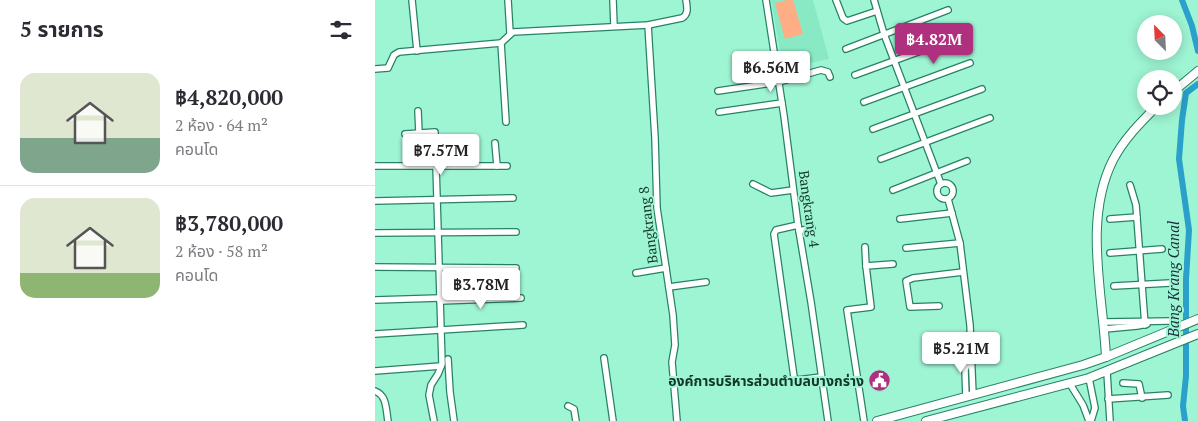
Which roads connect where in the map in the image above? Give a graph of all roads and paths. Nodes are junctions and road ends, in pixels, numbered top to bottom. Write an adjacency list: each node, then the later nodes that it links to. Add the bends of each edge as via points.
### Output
1 (412, 0): 17 (street)
2 (508, 0): 12 (street)
3 (613, 0): 11 (street)
4 (686, 0): 10 (street, via 684,17)
5 (766, 0): 24 (street, Bangkrang 4)
6 (836, 0): 9 (street, via 847,21)
7 (873, 0): 9 (street)
8 (948, 10): 13 (street)
9 (877, 11): 13 (street)
10 (648, 25): 11 (street); 78 (street, Bangkrang 8, via 657,208)
11 (614, 26): 12 (street)
12 (510, 33): 15 (street)
13 (884, 34): 16 (street); 18 (street)
14 (959, 37): 18 (street)
15 (501, 43): 17 (street); 36 (street)
16 (846, 49)
17 (417, 51): 20 (street, via 399,52 388,68)
18 (894, 61): 22 (street); 26 (street)
19 (970, 63): 26 (street)
20 (375, 69)
21 (1196, 72): 25 (main road)
22 (855, 75)
23 (830, 77): 24 (street, via 828,72 821,70)
24 (779, 82): 28 (street); 30 (street, Bangkrang 4)
25 (1182, 84)
26 (904, 87): 29 (street); 33 (street)
27 (982, 89): 33 (street)
28 (718, 91)
29 (863, 102)
30 (782, 103): 32 (street); 52 (street, Bangkrang 4)
31 (418, 111): 38 (street)
32 (719, 112)
33 (914, 114): 37 (street); 40 (street)
34 (1148, 115): 94 (main road, via 1120,147 1101,192 1097,233)
35 (990, 118): 40 (street)
36 (506, 122)
37 (873, 130)
38 (419, 133): 39 (street); 45 (street, via 435,132)
39 (405, 134)
40 (925, 143): 42 (street); 48 (street)
41 (495, 144): 46 (street)
42 (881, 159)
43 (967, 161): 48 (street)
44 (375, 166): 45 (street)
45 (436, 166): 46 (street); 55 (street)
46 (497, 166): 47 (street)
47 (507, 166)
48 (937, 173): 50 (street); 53 (street)
49 (753, 184): 52 (street, via 771,194)
50 (941, 184): 56 (street, via 937,189 938,195); 56 (street, via 946,183 953,188)
51 (1130, 185): 59 (street)
52 (793, 190): 62 (street, Bangkrang 4)
53 (893, 190)
54 (513, 198): 55 (street)
55 (437, 199): 57 (street); 64 (street)
56 (948, 199): 58 (street)
57 (375, 201)
58 (952, 213): 60 (street); 67 (street)
59 (1137, 217): 61 (street); 71 (street)
60 (900, 219)
61 (1110, 219)
62 (798, 228): 63 (street); 104 (street, Bangkrang 4); 104 (street, via 776,230 774,234 794,378)
63 (812, 228)
64 (438, 232): 65 (street); 66 (street); 76 (street)
65 (515, 232)
66 (375, 233)
67 (959, 243): 69 (street); 79 (street)
68 (865, 247): 74 (street)
69 (906, 248)
70 (1162, 249): 71 (street)
71 (1139, 251): 72 (street); 83 (street)
72 (1110, 253)
73 (893, 264): 74 (street)
74 (866, 266): 123 (street, via 871,308 847,310)
75 (375, 267): 76 (street)
76 (439, 268): 77 (street); 88 (street)
77 (516, 268)
78 (666, 268): 80 (street); 85 (street, Bangkrang 8)
79 (963, 272): 89 (street, via 906,281 910,307); 111 (street, via 970,325 971,353 965,370)
80 (636, 273)
81 (706, 282): 85 (street)
82 (1170, 282): 83 (street)
83 (1142, 284): 84 (street); 92 (street)
84 (1114, 286)
85 (669, 287): 121 (street, Bangkrang 8, via 674,328 672,362)
86 (521, 298): 88 (street)
87 (375, 300): 88 (street)
88 (440, 300): 95 (street)
89 (939, 306)
90 (1196, 319): 98 (main road)
91 (1171, 321): 92 (street)
92 (1144, 323): 94 (street)
93 (523, 325): 95 (street)
94 (1104, 325): 98 (main road)
95 (441, 330): 96 (street); 101 (street)
96 (375, 334)
97 (1196, 335): 103 (main road)
98 (1106, 357): 111 (main road)
99 (605, 358): 120 (street)
100 (449, 359): 118 (street)
101 (441, 366): 102 (street); 117 (street, via 429,395)
102 (375, 371)
103 (1107, 372): 105 (main road); 114 (street)
104 (821, 378): 122 (street, Bangkrang 4)
105 (1089, 378): 107 (main road); 109 (street)
106 (1123, 383): 113 (street, via 1139,384)
107 (1069, 384): 112 (street); 125 (main road)
108 (375, 391): 116 (street, via 383,395)
109 (1091, 392): 112 (street); 126 (street, via 1095,408)
110 (1168, 395): 113 (street)
111 (969, 396): 124 (main road)
112 (1079, 398): 126 (street)
113 (1142, 398): 114 (street)
114 (1108, 399): 127 (street)
115 (568, 406): 119 (street, via 574,409)
116 (388, 421)
117 (434, 421)
118 (454, 421)
119 (576, 421)
120 (613, 421)
121 (677, 421)
122 (828, 421)
123 (864, 421)
124 (877, 421)
125 (926, 421)
126 (1090, 421)
127 (1110, 421)

